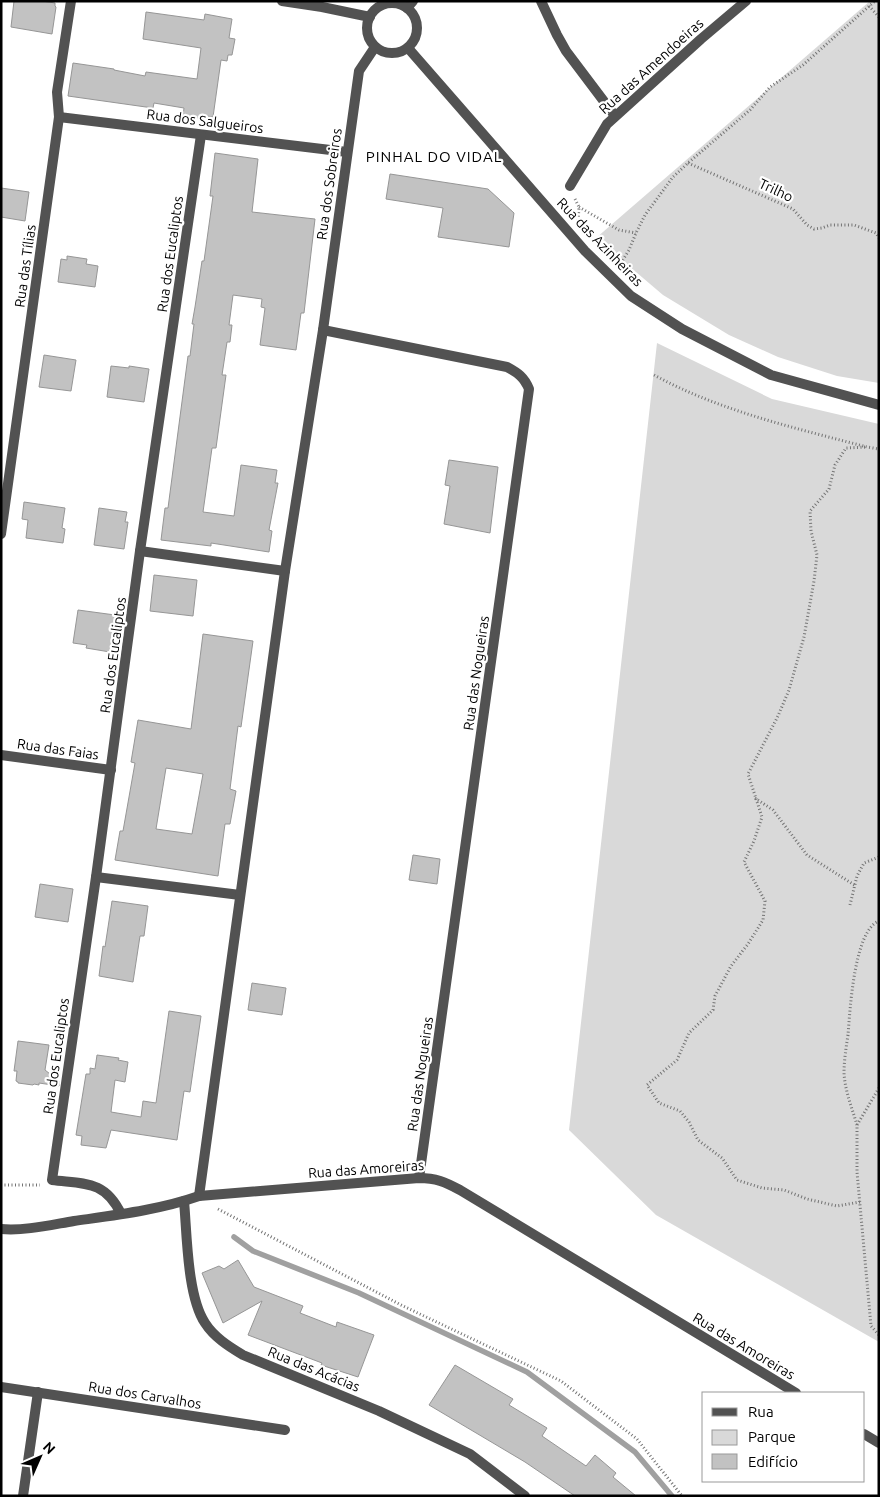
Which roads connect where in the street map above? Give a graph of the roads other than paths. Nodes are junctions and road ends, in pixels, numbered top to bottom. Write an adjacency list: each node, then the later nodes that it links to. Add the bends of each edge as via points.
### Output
1 (71, 1): 10 (street, Rua das Tílias, via 57,92)
2 (282, 1): 6 (street)
3 (541, 1): 9 (street, via 566,51)
4 (746, 1): 9 (street, Rua das Amendoeiras)
5 (410, 5): 6 (street, via 386,4); 8 (street, via 417,33)
6 (370, 17): 7 (street, via 368,33)
7 (376, 47): 8 (street, via 392,53); 12 (street, Rua dos Sobreiros, via 358,71)
8 (408, 48): 15 (street, Rua das Azinheiras, via 586,251 631,296 682,329 771,375)
9 (615, 116): 13 (street, Rua das Amendoeiras)
10 (59, 117): 11 (street, Rua dos Salgueiros); 16 (street, Rua das Tílias)
11 (201, 134): 12 (street, Rua dos Salgueiros); 17 (street, Rua dos Eucaliptos)
12 (347, 152): 14 (street, Rua dos Sobreiros)
13 (570, 186)
14 (323, 330): 18 (street, Rua dos Sobreiros); 23 (street, Rua das Nogueiras, via 508,367 525,380 529,389)
15 (879, 406)
16 (1, 534)
17 (140, 551): 18 (street); 20 (street, Rua dos Eucaliptos)
18 (285, 571): 22 (street, Rua dos Sobreiros)
19 (1, 755): 20 (street, Rua das Faias)
20 (111, 770): 21 (street, Rua dos Eucaliptos)
21 (96, 877): 22 (street); 26 (street, Rua dos Eucaliptos, via 52,1180 100,1188 116,1202)
22 (240, 895): 24 (street, Rua dos Sobreiros)
23 (420, 1178): 24 (street, Rua das Amoreiras); 30 (street, Rua das Amoreiras, via 434,1178 460,1190)
24 (199, 1196): 25 (street, Rua das Amoreiras)
25 (184, 1201): 26 (street, Rua das Amoreiras); 35 (street, Rua das Acácias, via 193,1293 205,1324 221,1340 243,1355 379,1411 470,1454)
26 (121, 1214): 27 (street, Rua das Amoreiras)
27 (1, 1229)
28 (1, 1386): 29 (street, Rua dos Carvalhos)
29 (38, 1392): 31 (street, Rua dos Carvalhos); 34 (street)
30 (794, 1392)
31 (285, 1430)
32 (865, 1435): 33 (street)
33 (879, 1443)
34 (23, 1496)
35 (525, 1496)

